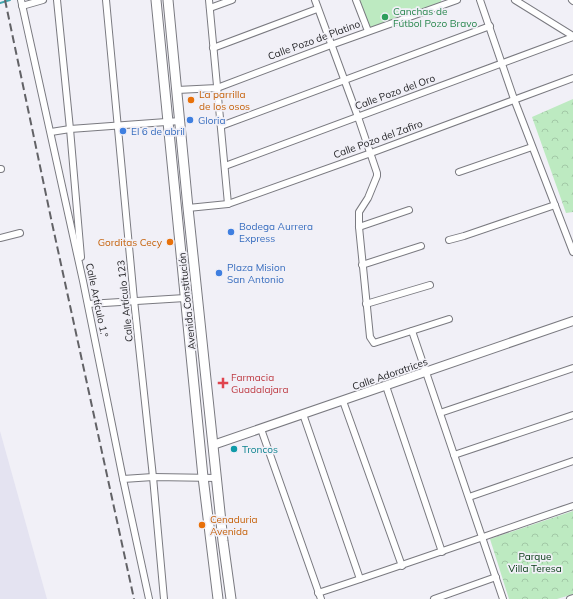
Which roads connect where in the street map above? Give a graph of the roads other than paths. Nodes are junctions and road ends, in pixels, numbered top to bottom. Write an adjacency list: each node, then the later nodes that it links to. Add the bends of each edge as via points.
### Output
1 (43, 0): 13 (street)
2 (57, 0): 32 (street)
3 (106, 0): 30 (street, Calle Artículo 123)
4 (156, 0): 28 (main road, Avenida Constitución)
5 (168, 0): 25 (main road, Avenida Constitución)
6 (209, 0): 14 (street)
7 (232, 0): 14 (street)
8 (315, 0): 15 (street)
9 (356, 0): 17 (street)
10 (457, 0): 17 (street, Calle Pozo de Platino)
11 (480, 0): 16 (street)
12 (514, 0): 18 (street)
13 (21, 2): 33 (street, Calle Artículo 1.º)
14 (210, 8): 20 (street)
15 (318, 9): 19 (street); 20 (street)
16 (490, 26): 21 (street); 23 (street)
17 (368, 31): 19 (street, Calle Pozo de Platino)
18 (573, 37): 21 (street, Calle Pozo del Oro)
19 (331, 45): 23 (street); 24 (street, Calle Pozo de Platino)
20 (213, 48): 24 (street)
21 (502, 64): 26 (street); 27 (street, Calle Pozo del Oro)
22 (573, 78): 26 (street, Calle Pozo del Zafiro)
23 (345, 81): 27 (street); 31 (street)
24 (217, 88): 25 (street, Calle Pozo de Platino); 31 (street)
25 (177, 90): 29 (main road, Avenida Constitución)
26 (514, 99): 34 (street); 35 (street, Calle Pozo del Zafiro)
27 (358, 116): 35 (street); 36 (street, Calle Pozo del Oro)
28 (167, 121): 29 (street); 30 (street); 51 (main road, Avenida Constitución)
29 (180, 121): 40 (main road, Avenida Constitución)
30 (118, 126): 32 (street); 52 (street, Calle Artículo 123)
31 (221, 126): 36 (street)
32 (70, 129): 33 (street); 49 (street)
33 (50, 132): 49 (street, Calle Artículo 1.º)
34 (532, 147): 37 (street); 39 (street)
35 (371, 153): 38 (street, Calle Pozo del Zafiro); 42 (street, via 377,176 359,212)
36 (225, 166): 38 (street)
37 (459, 172)
38 (228, 204): 40 (street, Calle Pozo del Zafiro)
39 (555, 205): 45 (street); 47 (street)
40 (188, 208): 66 (main road, Avenida Constitución)
41 (409, 210): 42 (street)
42 (359, 227): 48 (street)
43 (20, 233): 44 (street)
44 (0, 238)
45 (449, 240)
46 (422, 246): 48 (street)
47 (573, 252)
48 (362, 265): 54 (street)
49 (83, 281): 53 (street, Calle Artículo 1.º)
50 (430, 285): 54 (street)
51 (185, 298): 52 (street); 70 (main road, Avenida Constitución)
52 (134, 300): 53 (street); 69 (street, Calle Artículo 123)
53 (88, 304): 72 (street, Calle Artículo 1.º)
54 (366, 304): 57 (street, via 372,342)
55 (449, 318): 57 (street)
56 (573, 321): 59 (street, Calle Adoratrices)
57 (412, 331): 59 (street)
58 (573, 368): 62 (street)
59 (425, 372): 60 (street, Calle Adoratrices); 62 (street)
60 (386, 386): 61 (street, Calle Adoratrices); 76 (street)
61 (343, 400): 63 (street, Calle Adoratrices); 77 (street)
62 (440, 413): 67 (street)
63 (303, 414): 65 (street, Calle Adoratrices); 79 (street)
64 (573, 415): 67 (street)
65 (261, 429): 66 (street, Calle Adoratrices); 80 (street)
66 (213, 445): 71 (main road, Avenida Constitución)
67 (454, 455): 73 (street)
68 (573, 461): 73 (street)
69 (153, 477): 70 (street); 72 (street); 82 (street, Calle Artículo 123)
70 (203, 478): 71 (street); 83 (main road, Avenida Constitución)
71 (216, 478): 84 (main road, Avenida Constitución)
72 (123, 479): 81 (street, Calle Artículo 1.º)
73 (469, 497): 75 (street)
74 (573, 506): 75 (street)
75 (483, 537): 76 (street); 78 (street)
76 (442, 552): 77 (street)
77 (402, 566): 79 (street)
78 (496, 577): 85 (street); 86 (street)
79 (360, 579): 80 (street)
80 (320, 596)
81 (149, 599)
82 (164, 599)
83 (218, 599)
84 (231, 599)
85 (434, 599)
86 (503, 599)

